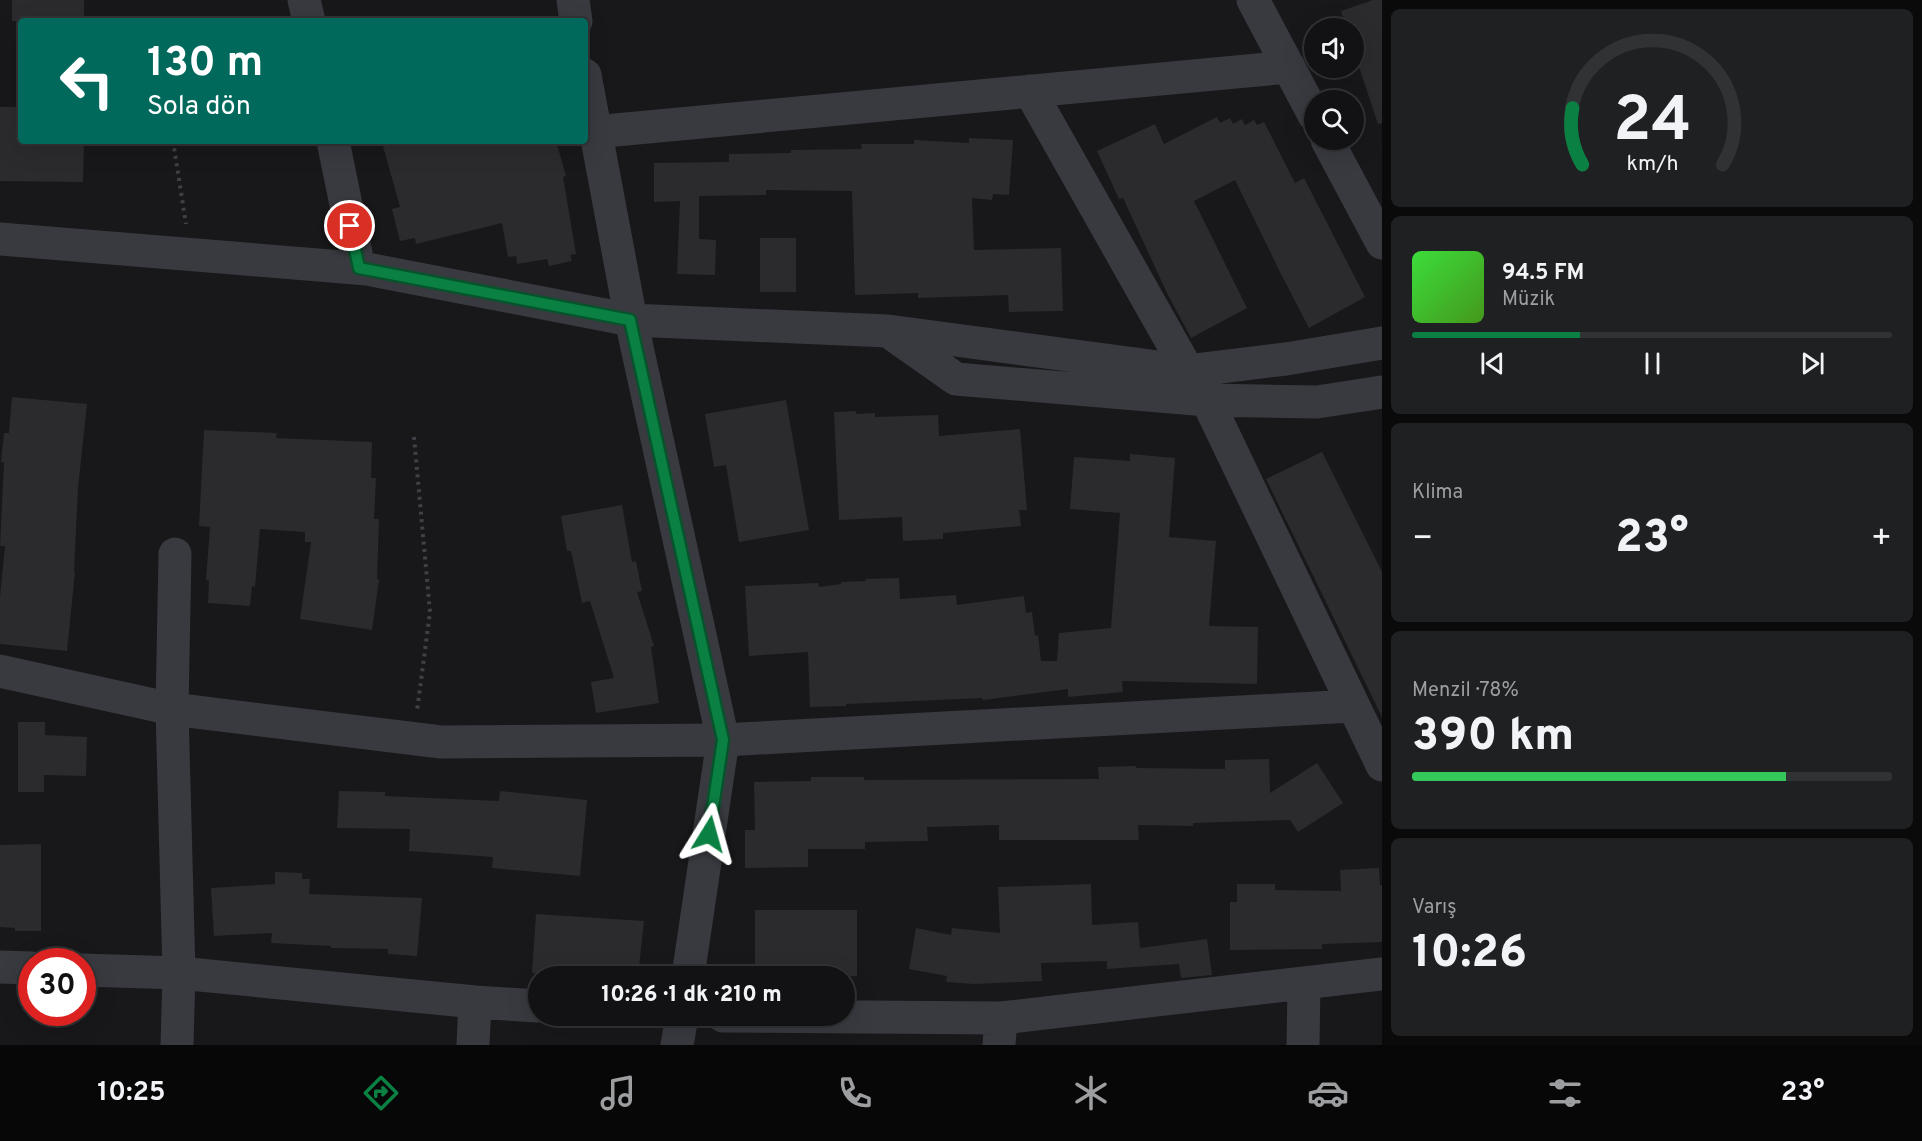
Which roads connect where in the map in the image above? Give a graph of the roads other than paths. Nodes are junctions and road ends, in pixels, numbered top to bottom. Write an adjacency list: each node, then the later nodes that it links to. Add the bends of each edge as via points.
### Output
1 (304, 0): 4 (street)
2 (573, 0): 5 (street)
3 (1253, 0): 6 (street)
4 (308, 18)
5 (576, 18)
6 (1289, 67): 7 (street); 9 (street)
7 (1030, 91): 10 (street); 19 (street)
8 (588, 94): 10 (street)
9 (1304, 96)
10 (594, 132): 16 (street)
11 (334, 144): 15 (street)
12 (1332, 150): 14 (street)
13 (0, 239): 15 (street)
14 (1382, 243)
15 (359, 268): 16 (street)
16 (630, 320): 17 (street); 26 (street)
17 (888, 331): 19 (street); 21 (street, via 956,380)
18 (1382, 344): 19 (street)
19 (1188, 371)
20 (1382, 392): 21 (street, via 1317,402)
21 (1207, 400): 24 (street)
22 (175, 554): 25 (street)
23 (0, 671): 25 (street)
24 (1353, 706): 26 (street); 27 (street)
25 (172, 709): 26 (street, via 441,742); 32 (street)
26 (723, 740): 28 (street)
27 (1382, 765)
28 (689, 966)
29 (0, 967): 30 (street)
30 (18, 968)
31 (96, 971): 32 (street)
32 (179, 974): 35 (street); 40 (street)
33 (1382, 974): 34 (street)
34 (1304, 984): 39 (street); 43 (street)
35 (475, 1002): 36 (street); 41 (street)
36 (528, 1005)
37 (855, 1023): 39 (street)
38 (680, 1026): 42 (street)
39 (1000, 1031)
40 (177, 1045)
41 (473, 1045)
42 (677, 1045)
43 (1303, 1045)

